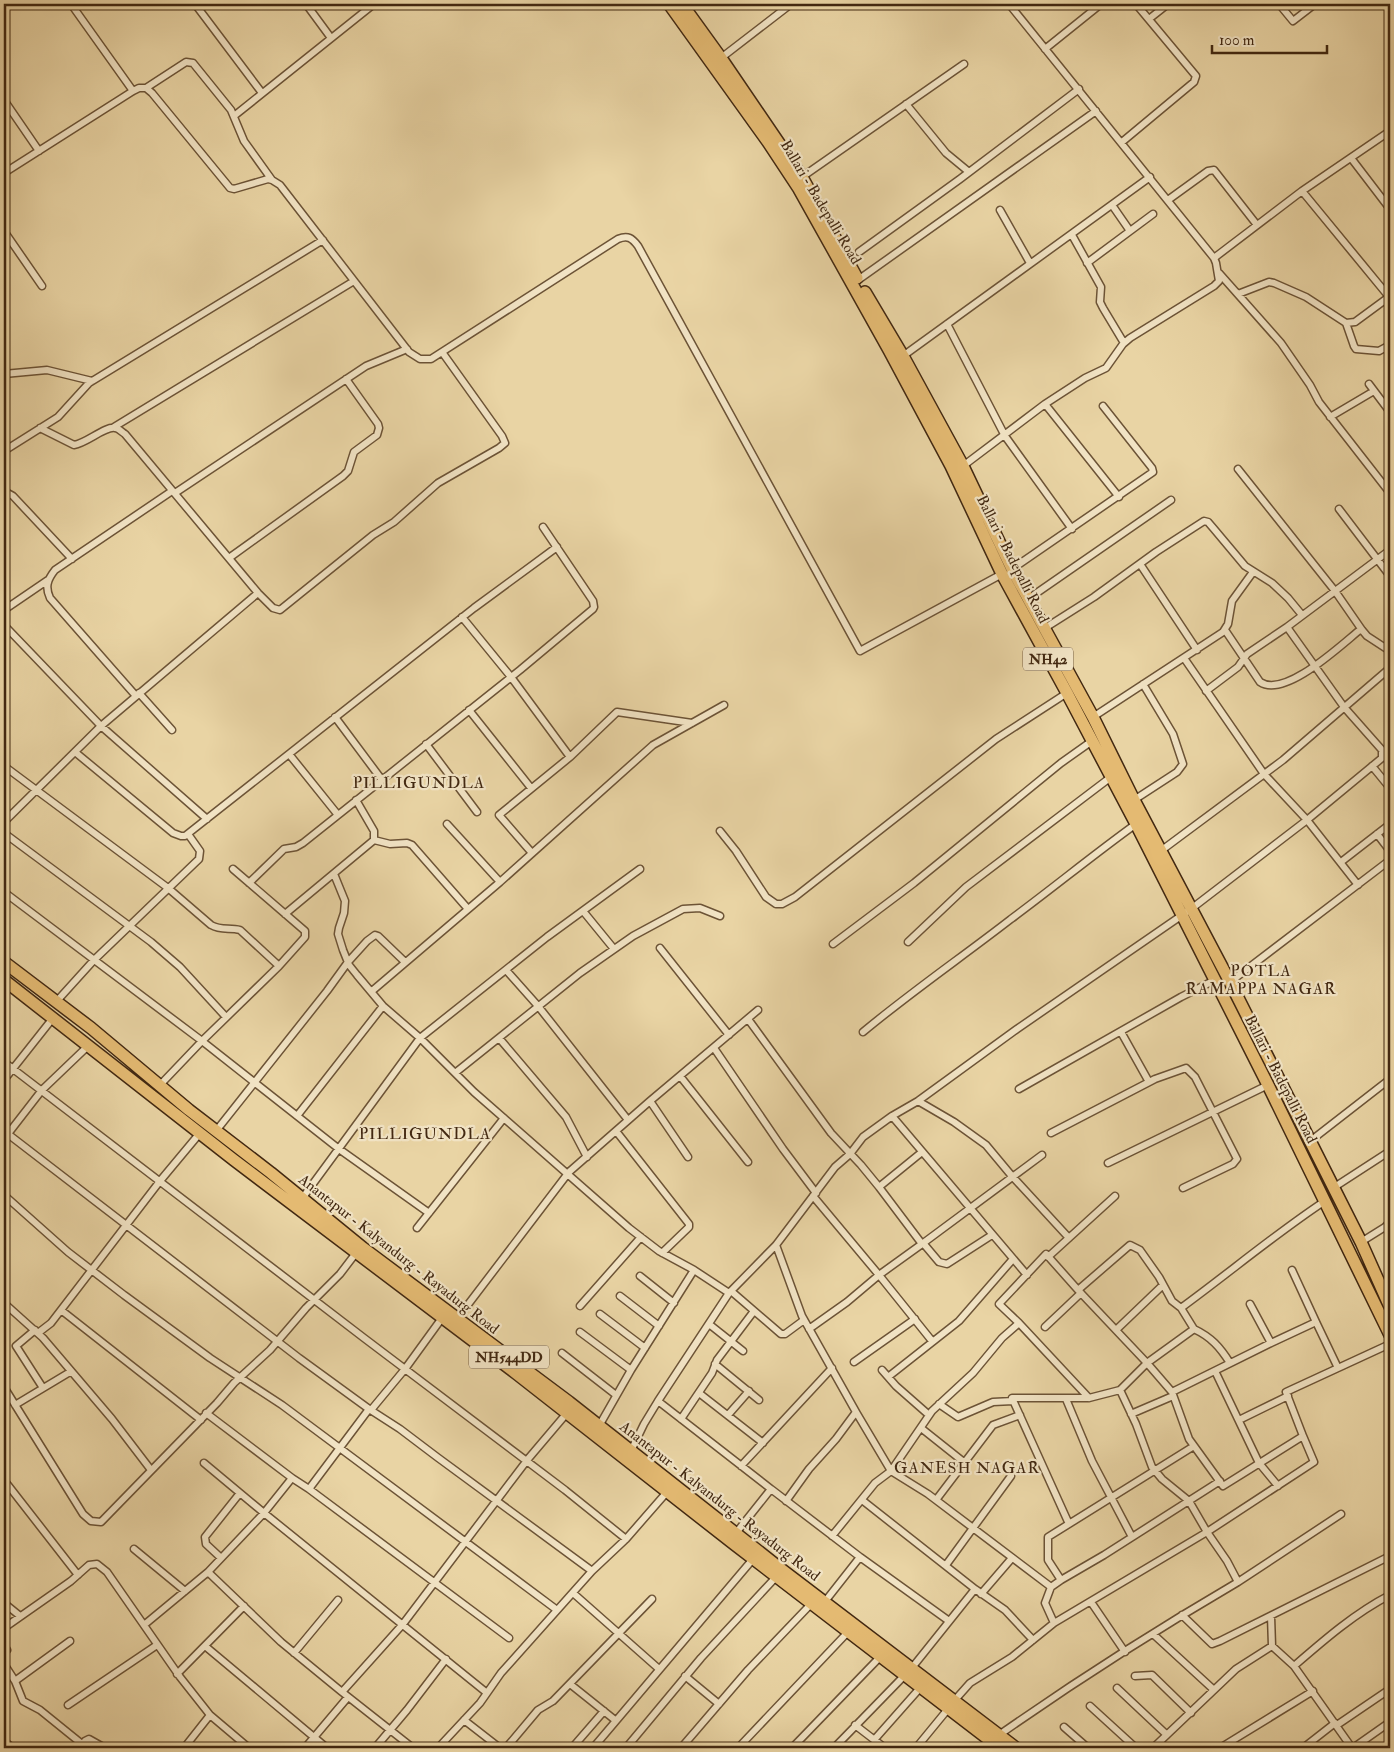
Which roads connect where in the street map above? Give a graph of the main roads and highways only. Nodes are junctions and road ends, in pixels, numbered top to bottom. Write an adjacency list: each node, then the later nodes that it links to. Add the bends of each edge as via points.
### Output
1 (669, 4): 3 (highway, Ballari - Badepalli Road / NH42, via 799,189)
2 (682, 4): 3 (highway, Ballari - Badepalli Road / NH42, via 802,177 962,466)
3 (1007, 572): 7 (highway, Ballari - Badepalli Road / NH42, via 1028,599 1094,717 1360,1242); 9 (highway, Ballari - Badepalli Road / NH42, via 1215,980)
4 (4, 962): 6 (highway, Anantapur - Kalyandurg - Rayadurg Road / NH544DD, via 271,1173)
5 (5, 984): 6 (highway, Anantapur - Kalyandurg - Rayadurg Road / NH544DD, via 200,1133)
6 (299, 1203): 10 (highway, Anantapur - Kalyandurg - Rayadurg Road / NH544DD, via 356,1253 567,1413); 10 (highway, Anantapur - Kalyandurg - Rayadurg Road / NH544DD, via 600,1426)
7 (1386, 1287): 8 (highway, Ballari - Badepalli Road / NH42)
8 (1390, 1307)
9 (1390, 1335)
10 (629, 1455): 11 (highway, Anantapur - Kalyandurg - Rayadurg Road / NH544DD, via 736,1533); 11 (highway, Anantapur - Kalyandurg - Rayadurg Road / NH544DD, via 667,1492 776,1577)
11 (818, 1605): 12 (highway, Anantapur - Kalyandurg - Rayadurg Road / NH544DD); 12 (highway, Anantapur - Kalyandurg - Rayadurg Road / NH544DD, via 880,1657)
12 (908, 1672): 13 (highway, Anantapur - Kalyandurg - Rayadurg Road / NH544DD); 13 (highway, Anantapur - Kalyandurg - Rayadurg Road / NH544DD, via 920,1688)
13 (951, 1705): 14 (highway, Anantapur - Kalyandurg - Rayadurg Road / NH544DD); 15 (highway, Anantapur - Kalyandurg - Rayadurg Road / NH544DD)
14 (999, 1748)
15 (1016, 1748)

